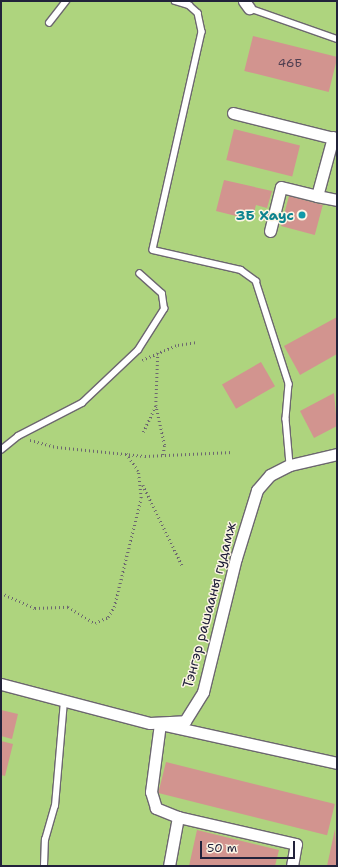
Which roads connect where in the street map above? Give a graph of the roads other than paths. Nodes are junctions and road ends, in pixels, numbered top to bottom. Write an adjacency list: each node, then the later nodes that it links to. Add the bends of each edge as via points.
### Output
1 (66, 1): 4 (lane)
2 (175, 1): 14 (lane, via 189,5 198,14 202,32 153,250 241,270 256,281 289,384 286,419)
3 (247, 4): 5 (lane)
4 (49, 23)
5 (337, 39)
6 (233, 113): 7 (street)
7 (335, 138): 8 (street)
8 (318, 196): 9 (street); 10 (street, via 281,187)
9 (337, 200)
10 (270, 230)
11 (140, 274): 12 (lane, via 162,294 164,309 157,325 138,350 82,403 18,436)
12 (1, 450)
13 (337, 454): 14 (street, Тэнгэр рашааны гудамж)
14 (290, 465): 17 (street, Тэнгэр рашааны гудамж, via 270,475 257,490 250,506 203,692 185,722)
15 (1, 684): 16 (street, Тэнгэр рашааны гудамж)
16 (64, 699): 17 (street, Тэнгэр рашааны гудамж); 20 (lane, via 55,806 45,840)
17 (160, 724): 18 (street); 19 (street, via 151,800 156,808)
18 (337, 763)
19 (178, 817): 21 (street); 22 (street, via 296,844)
20 (44, 866)
21 (169, 866)
22 (292, 866)

